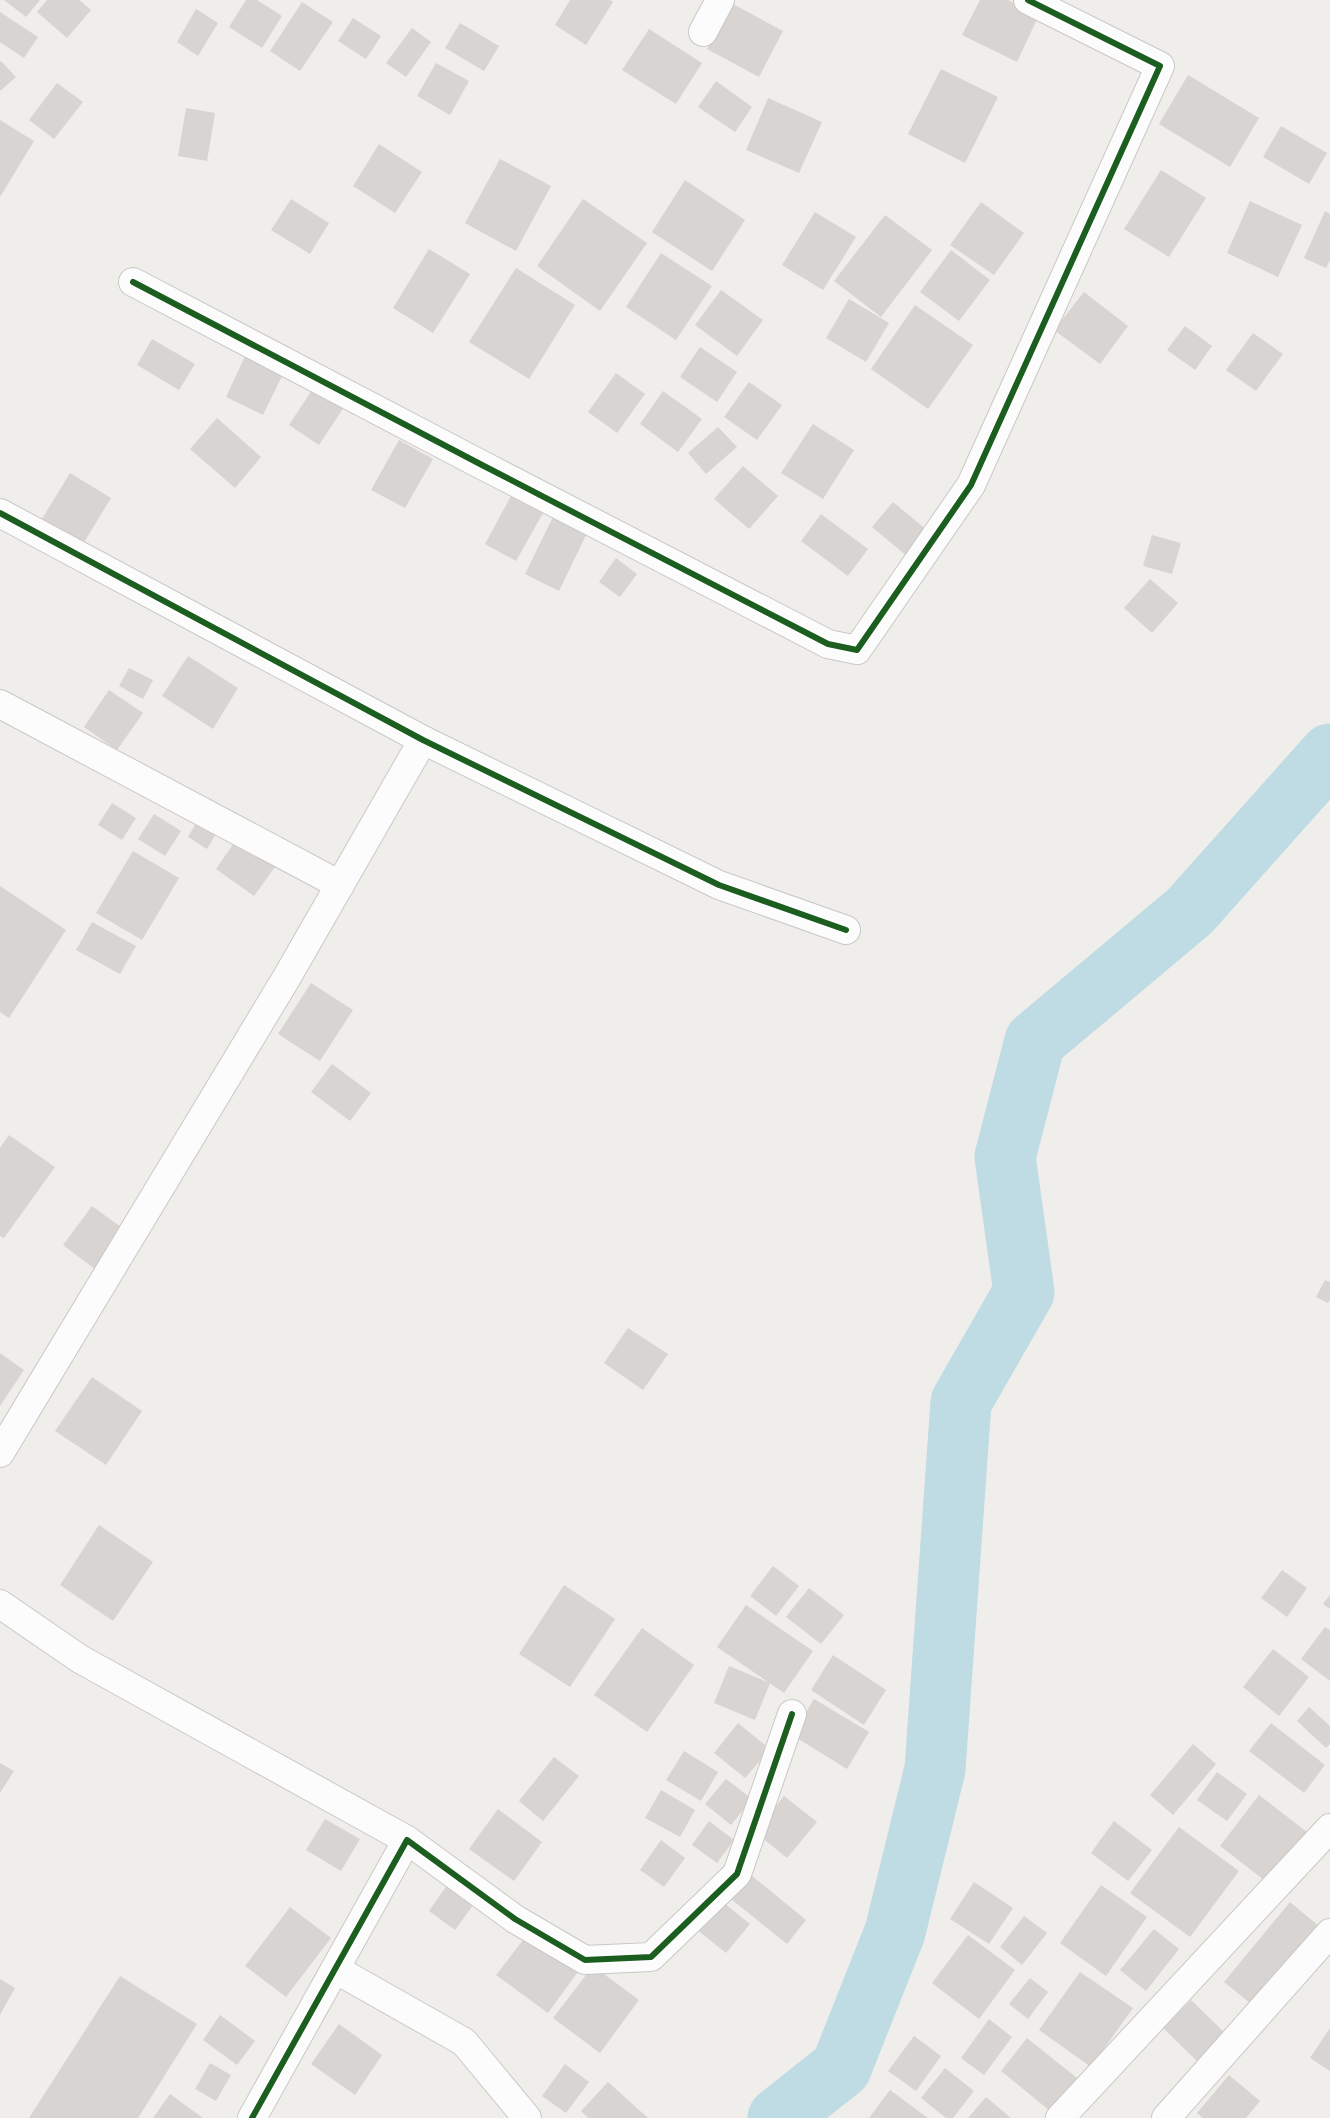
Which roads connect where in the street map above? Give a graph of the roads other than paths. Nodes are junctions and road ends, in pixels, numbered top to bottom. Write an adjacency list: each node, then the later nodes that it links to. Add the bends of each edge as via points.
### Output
1 (720, 0): 3 (street)
2 (1028, 0): 4 (street, via 1160,66 971,484 857,650 828,644)
3 (703, 32)
4 (133, 282)
5 (0, 513): 7 (street)
6 (0, 704): 8 (street)
7 (424, 740): 8 (street); 9 (street, via 718,885)
8 (340, 885): 10 (street, via 288,977)
9 (846, 930)
10 (0, 1453)
11 (0, 1604): 13 (street, via 80,1659)
12 (792, 1714): 13 (street, via 736,1874 651,1958 585,1960 515,1919)
13 (407, 1840): 16 (street)
14 (1326, 1840): 19 (street)
15 (1330, 1933): 20 (street)
16 (335, 1969): 17 (street); 18 (street, via 464,2042)
17 (252, 2118)
18 (527, 2118)
19 (1060, 2118)
20 (1166, 2118)

